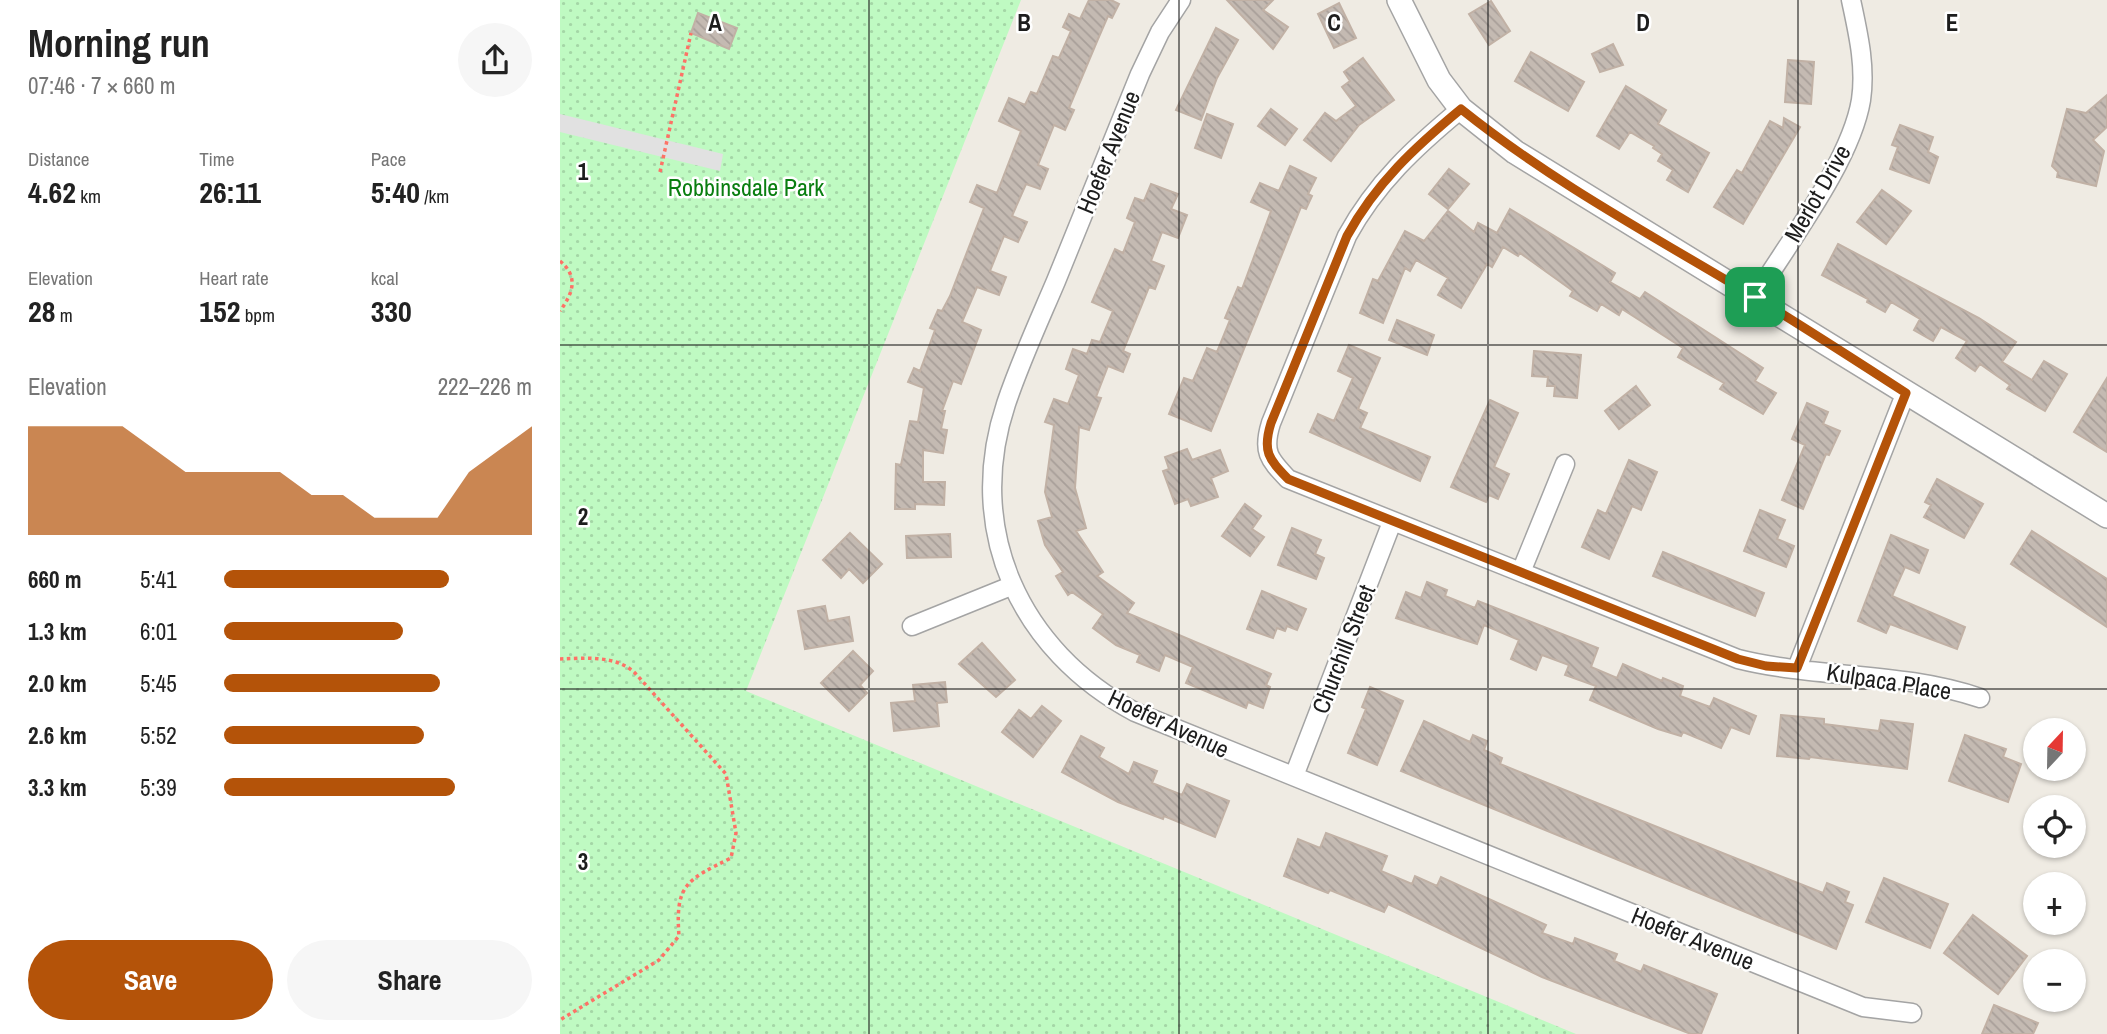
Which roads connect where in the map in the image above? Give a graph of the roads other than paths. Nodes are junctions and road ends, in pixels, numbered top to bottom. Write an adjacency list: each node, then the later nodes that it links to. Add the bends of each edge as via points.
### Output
1 (1181, 0): 11 (street, Hoefer Avenue, via 1140,74 1006,405 993,480 995,515)
2 (1399, 0): 4 (street, via 1439,80)
3 (1851, 0): 5 (street, Merlot Drive, via 1863,61 1861,101 1846,150)
4 (1461, 109): 5 (street, via 1514,152 1581,195); 9 (street, Kulpaca Place, via 1410,151 1361,209 1266,441 1270,459 1288,479)
5 (1755, 297): 6 (street)
6 (1906, 393): 8 (street); 13 (street)
7 (1565, 464): 10 (street)
8 (2107, 516)
9 (1392, 522): 10 (street, Kulpaca Place); 15 (street, Churchill Street)
10 (1521, 572): 13 (street, Kulpaca Place, via 1738,659)
11 (1011, 586): 12 (street); 15 (street, Hoefer Avenue, via 1050,648 1106,696)
12 (912, 626)
13 (1797, 668): 14 (street, Kulpaca Place, via 1923,682)
14 (1980, 698)
15 (1294, 776): 16 (street, Hoefer Avenue, via 1863,1007)
16 (1912, 1013)

